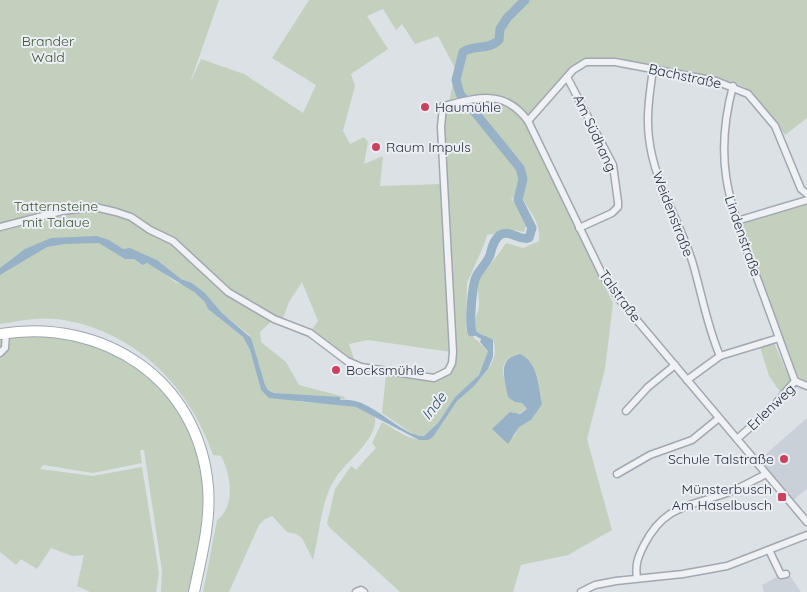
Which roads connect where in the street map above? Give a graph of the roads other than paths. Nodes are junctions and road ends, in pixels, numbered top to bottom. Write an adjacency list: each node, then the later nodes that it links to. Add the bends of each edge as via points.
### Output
1 (653, 69): 2 (street, Bachstraße, via 593,61 579,65); 3 (street, Bachstraße); 13 (street, Weidenstraße, via 648,114 654,162 688,250)
2 (567, 76): 4 (street, Bachstraße); 9 (street, Am Südhang, via 613,165 618,202 612,213)
3 (734, 86): 5 (street, Bachstraße, via 748,94 775,126 801,189); 7 (street, Lindenstraße, via 726,121 724,167)
4 (528, 121): 8 (street, Talstraße, via 516,107 494,97 443,106 441,127 453,352 448,371 434,378 361,368 347,361 310,333 274,319 228,292 173,241 116,212 95,207 62,211); 9 (street, Talstraße)
5 (807, 194)
6 (807, 200): 7 (street)
7 (737, 221): 11 (street, Lindenstraße)
8 (1, 226)
9 (579, 228): 14 (street, Talstraße, via 603,276 619,299)
10 (3, 333): 12 (street, via 5,348); 28 (main road, via 62,332 113,346 147,369 173,396 195,435 208,486 208,516)
11 (779, 338): 13 (street); 16 (street, Lindenstraße)
12 (0, 353)
13 (720, 356): 15 (street)
14 (675, 365): 15 (street, Talstraße); 18 (street)
15 (687, 380): 19 (street, Talstraße)
16 (795, 381): 17 (street, Erlenweg); 20 (street, Erlenweg, via 773,407)
17 (807, 386)
18 (626, 411)
19 (719, 418): 20 (street, Talstraße); 21 (street, via 692,440 650,456)
20 (737, 439): 22 (street, Talstraße)
21 (617, 474)
22 (766, 474): 23 (street, Talstraße); 27 (street, via 726,494 677,509 660,520 637,558)
23 (807, 522)
24 (807, 535): 25 (street)
25 (769, 550): 26 (street, via 781,575); 27 (street, via 727,566)
26 (786, 574)
27 (637, 578): 31 (street, via 595,585)
28 (194, 592)
29 (356, 592): 30 (street)
30 (364, 592)
31 (581, 592)

